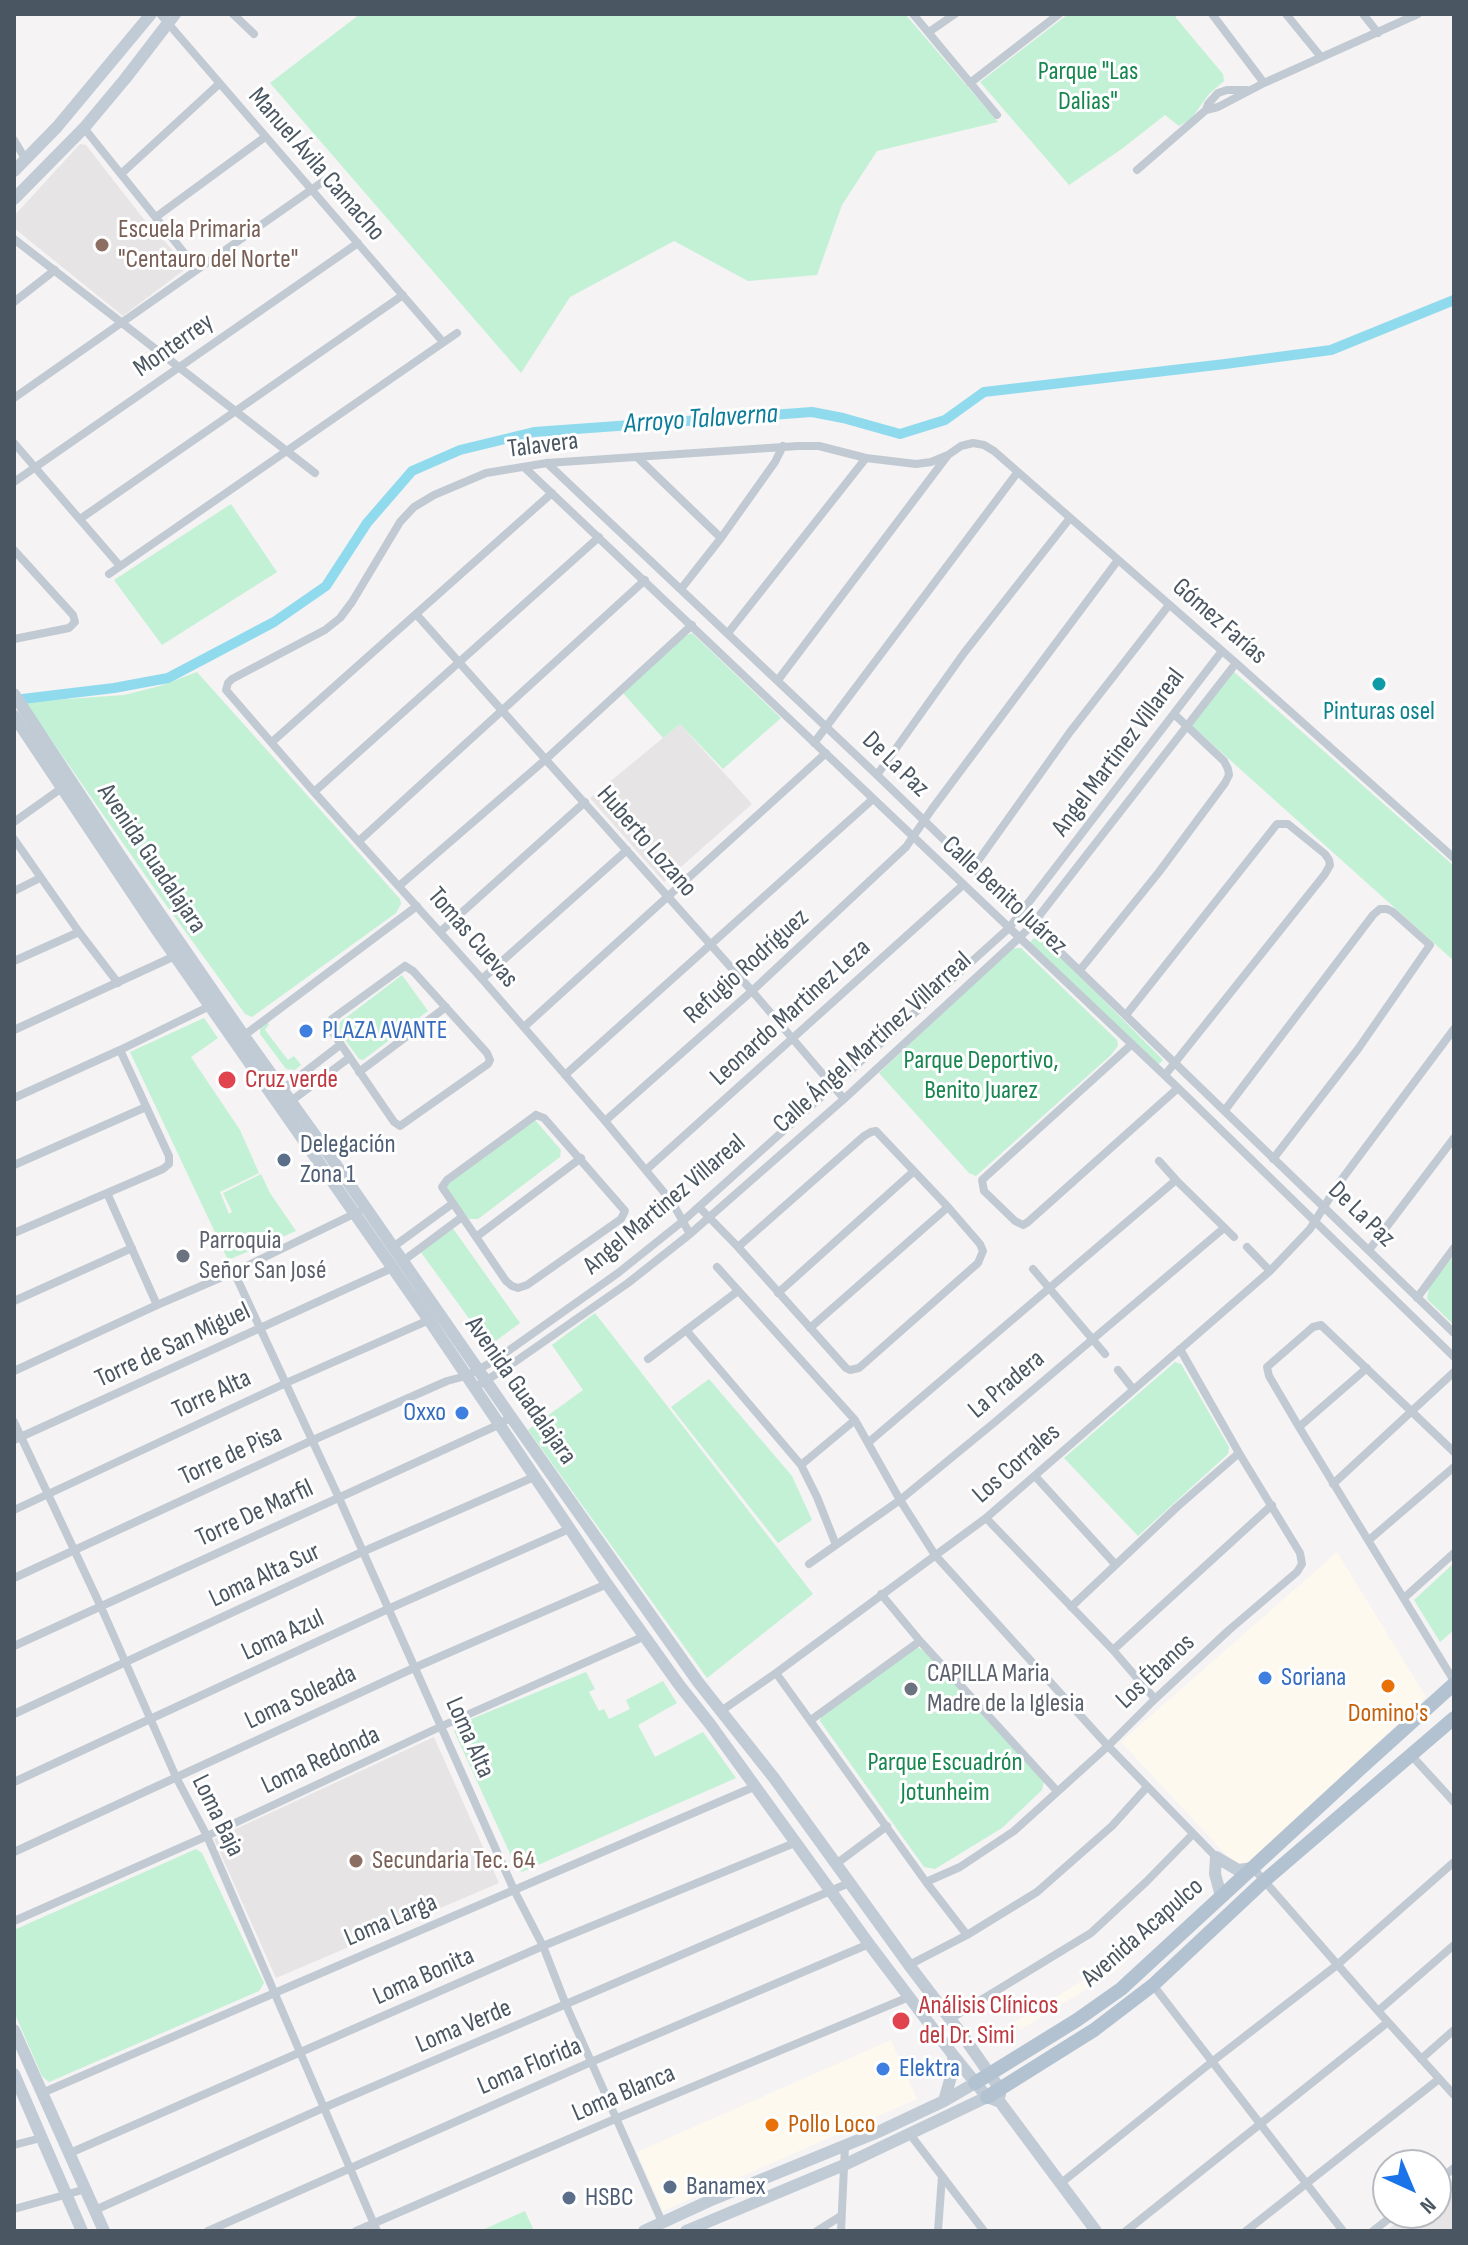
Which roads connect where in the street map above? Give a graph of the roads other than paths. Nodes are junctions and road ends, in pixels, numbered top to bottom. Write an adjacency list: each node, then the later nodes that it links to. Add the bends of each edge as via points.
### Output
1 (151, 14): 22 (main road)
2 (233, 14): 13 (street)
3 (913, 14): 11 (street)
4 (955, 14): 11 (street)
5 (1059, 14): 15 (street)
6 (1212, 14): 16 (street)
7 (1286, 14): 14 (street)
8 (1363, 14): 12 (street)
9 (1418, 14): 12 (street)
10 (167, 17): 17 (street, Manuel Ávila Camacho); 19 (main road)
11 (929, 32): 15 (street)
12 (1378, 33): 14 (street)
13 (254, 34)
14 (1321, 57): 16 (street)
15 (970, 83): 18 (street)
16 (1264, 83): 23 (street, via 1206,110)
17 (219, 84): 20 (street, Manuel Ávila Camacho); 25 (street)
18 (997, 115)
19 (84, 128): 25 (street); 28 (main road)
20 (265, 137): 27 (street, Manuel Ávila Camacho); 29 (street)
21 (14, 140): 22 (street)
22 (26, 160): 24 (main road)
23 (1137, 170)
24 (14, 171)
25 (121, 174): 29 (street)
26 (331, 176): 27 (street)
27 (313, 190): 31 (street, Manuel Ávila Camacho); 32 (street)
28 (14, 199)
29 (156, 217): 32 (street)
30 (14, 239): 33 (street)
31 (358, 243): 34 (street, Manuel Ávila Camacho); 39 (street, Monterrey)
32 (197, 269): 36 (street)
33 (55, 270): 35 (street); 36 (street)
34 (403, 295): 38 (street, Manuel Ávila Camacho); 41 (street)
35 (14, 302)
36 (122, 321): 39 (street); 40 (street)
37 (457, 333): 38 (street)
38 (443, 342): 44 (street)
39 (178, 366): 41 (street); 49 (street, Monterrey)
40 (14, 398)
41 (236, 411): 44 (street); 56 (street)
42 (14, 443): 49 (street)
43 (783, 446): 46 (street, Talavera); 47 (street, Talavera, via 819,446); 58 (street)
44 (287, 450): 51 (street); 61 (street)
45 (948, 455): 47 (street, Talavera, via 916,464); 52 (street, Gómez Farías, via 961,446 984,445); 73 (street)
46 (637, 457): 48 (street, Talavera); 58 (street)
47 (866, 458): 68 (street)
48 (547, 463): 50 (street, Talavera); 64 (street, De La Paz)
49 (34, 466): 53 (street, Monterrey); 56 (street)
50 (524, 467): 54 (street, Calle Benito Juárez); 74 (street, Talavera, via 486,473 414,507 340,618)
51 (315, 473)
52 (1017, 473): 55 (street, Gómez Farías); 80 (street)
53 (14, 482)
54 (552, 493): 57 (street, Calle Benito Juárez); 66 (street)
55 (1070, 518): 60 (street, Gómez Farías); 85 (street)
56 (80, 519): 61 (street)
57 (599, 537): 63 (street, Calle Benito Juárez); 72 (street)
58 (721, 538): 64 (street)
59 (14, 550): 69 (street, via 75,622 69,628)
60 (1118, 560): 65 (street, Gómez Farías); 91 (street, Refugio Rodríguez)
61 (120, 566): 62 (street)
62 (109, 574)
63 (645, 580): 67 (street, Calle Benito Juárez); 76 (street)
64 (681, 589): 68 (street, De La Paz)
65 (1169, 605): 70 (street, Gómez Farías); 97 (street)
66 (416, 614): 72 (street, Huberto Lozano); 81 (street)
67 (692, 625): 82 (street, Calle Benito Juárez); 84 (street)
68 (728, 633): 73 (street, De La Paz)
69 (14, 639)
70 (1222, 651): 71 (street, Gómez Farías); 77 (street, Angel Martinez Villareal)
71 (1236, 663): 79 (street, Calle Ángel Martínez Villarreal); 96 (street, Gómez Farías)
72 (460, 664): 76 (street, Huberto Lozano); 87 (street)
73 (778, 680): 80 (street, De La Paz)
74 (226, 686): 81 (street, Tomas Cuevas)
75 (17, 699): 86 (main road, Avenida Guadalajara)
76 (502, 710): 84 (street, Huberto Lozano); 94 (street)
77 (1174, 714): 79 (street); 104 (street, Angel Martinez Villareal)
78 (14, 716): 86 (main road, Avenida Guadalajara)
79 (1187, 726): 105 (street, Calle Ángel Martínez Villarreal); 113 (street, via 1224,761 1229,775)
80 (827, 727): 82 (street); 85 (street, De La Paz)
81 (272, 742): 87 (street, Tomas Cuevas)
82 (814, 743): 83 (street, Calle Benito Juárez)
83 (826, 753): 88 (street, Calle Benito Juárez); 102 (street)
84 (545, 760): 89 (street, Huberto Lozano); 100 (street)
85 (877, 775): 91 (street, De La Paz)
86 (67, 784): 90 (street); 111 (main road, Avenida Guadalajara)
87 (314, 792): 94 (street, Tomas Cuevas)
88 (873, 799): 92 (street, Calle Benito Juárez); 110 (street)
89 (585, 802): 95 (street, Huberto Lozano); 108 (street)
90 (14, 822)
91 (924, 822): 92 (street, Refugio Rodríguez); 97 (street, De La Paz)
92 (913, 838): 99 (street, Calle Benito Juárez); 116 (street, Refugio Rodríguez)
93 (14, 839): 98 (street)
94 (359, 841): 100 (street, Tomas Cuevas)
95 (627, 850): 102 (street, Huberto Lozano); 114 (street)
96 (1454, 858)
97 (973, 868): 104 (street, De La Paz)
98 (40, 878): 101 (street); 107 (street)
99 (963, 885): 106 (street, Calle Benito Juárez); 124 (street, Leonardo Martinez Leza)
100 (399, 886): 103 (street, Tomas Cuevas)
101 (14, 891)
102 (669, 898): 110 (street, Huberto Lozano); 120 (street)
103 (417, 906): 108 (street, Tomas Cuevas); 123 (street)
104 (1021, 914): 105 (street, De La Paz); 106 (street, Angel Martinez Villareal)
105 (1032, 925): 109 (street, Calle Ángel Martínez Villarreal); 113 (street, De La Paz)
106 (1009, 928): 109 (street, Calle Benito Juárez); 133 (street, Angel Martinez Villareal)
107 (79, 932): 112 (street); 115 (street)
108 (440, 932): 114 (street, Tomas Cuevas)
109 (1019, 938): 125 (street, Calle Benito Juárez); 137 (street, Calle Ángel Martínez Villarreal)
110 (710, 945): 116 (street, Huberto Lozano); 131 (street)
111 (180, 953): 115 (street); 117 (main road, Avenida Guadalajara)
112 (14, 961)
113 (1080, 970): 119 (street, De La Paz)
114 (482, 979): 120 (street, Tomas Cuevas)
115 (118, 983): 122 (street)
116 (752, 991): 124 (street, Huberto Lozano); 141 (street, Refugio Rodríguez)
117 (214, 1003): 123 (main road, Avenida Guadalajara); 127 (street)
118 (446, 1007): 126 (street, via 405,966 329,1023); 130 (street); 130 (street, via 490,1057 488,1064 400,1126)
119 (1126, 1015): 129 (street, De La Paz); 129 (street, via 1277,824 1288,824 1325,854 1330,865 1325,874)
120 (524, 1027): 131 (street, Tomas Cuevas)
121 (1454, 1029): 154 (street, Los Corrales)
122 (14, 1030)
123 (239, 1039): 135 (main road, Avenida Guadalajara); 139 (main road, Avenida Guadalajara)
124 (794, 1039): 133 (street, Huberto Lozano); 147 (street, Leonardo Martinez Leza)
125 (1132, 1044): 132 (street, Calle Benito Juárez); 134 (street, via 986,1176 984,1191 1019,1224 1028,1222)
126 (340, 1045): 128 (street); 135 (street)
127 (120, 1050): 136 (street); 138 (street)
128 (349, 1058): 130 (street); 139 (street)
129 (1176, 1063): 132 (street); 140 (street, De La Paz)
130 (359, 1072)
131 (565, 1075): 141 (street, Tomas Cuevas)
132 (1165, 1075): 134 (street, Calle Benito Juárez)
133 (833, 1087): 137 (street, Huberto Lozano); 152 (street, Angel Martinez Villareal)
134 (1178, 1088): 158 (street, Calle Benito Juárez)
135 (283, 1089): 139 (main road, Avenida Guadalajara)
136 (14, 1098)
137 (844, 1099): 157 (street, Calle Ángel Martínez Villarreal)
138 (146, 1107): 146 (street); 150 (street, via 169,1164)
139 (291, 1109): 155 (main road, Avenida Guadalajara)
140 (1225, 1110): 144 (street, De La Paz); 144 (street, via 1380,909 1393,912 1430,945)
141 (605, 1121): 147 (street, Tomas Cuevas)
142 (1454, 1138): 170 (street)
143 (581, 1158): 151 (street, via 536,1115 443,1184); 163 (street); 163 (street, via 623,1206 621,1219 518,1288 506,1281)
144 (1273, 1159): 154 (street, De La Paz)
145 (1159, 1161): 149 (street)
146 (14, 1165)
147 (646, 1170): 159 (street, Tomas Cuevas)
148 (914, 1171): 153 (street); 166 (street, via 882,1135 871,1132); 178 (street)
149 (1176, 1180): 160 (street); 176 (street)
150 (107, 1193): 161 (street); 168 (street)
151 (452, 1204): 156 (street); 165 (street)
152 (699, 1207): 157 (street); 159 (street, Angel Martinez Villareal)
153 (948, 1207): 184 (street); 184 (street, via 980,1244 982,1257 859,1368 846,1368)
154 (1323, 1207): 158 (street, Los Corrales); 170 (street, De La Paz)
155 (360, 1211): 165 (main road, Avenida Guadalajara); 171 (main road, Avenida Guadalajara); 175 (street)
156 (462, 1217): 163 (street); 171 (street, Torre de San Miguel)
157 (709, 1218): 162 (street, Calle Ángel Martínez Villarreal); 166 (street)
158 (1315, 1219): 174 (street, Los Corrales); 190 (street, Calle Benito Juárez)
159 (683, 1221): 162 (street, Tomas Cuevas); 195 (street, Angel Martinez Villareal, via 618,1273)
160 (1224, 1228): 164 (street); 187 (street, La Pradera)
161 (14, 1233)
162 (690, 1234): 197 (street, Calle Ángel Martínez Villarreal)
163 (476, 1237)
164 (1234, 1237)
165 (393, 1247): 171 (main road, Avenida Guadalajara)
166 (738, 1247): 178 (street)
167 (1247, 1247): 174 (street)
168 (132, 1248): 180 (street); 181 (street)
169 (1454, 1248): 179 (street)
170 (1369, 1250): 179 (street, De La Paz)
171 (397, 1265): 182 (main road, Avenida Guadalajara); 183 (street, Torre de San Miguel); 195 (main road, Avenida Guadalajara)
172 (717, 1267): 177 (street)
173 (1033, 1269): 176 (street)
174 (1270, 1271): 188 (street, Los Corrales)
175 (234, 1272): 181 (street); 183 (street, Loma Alta)
176 (1049, 1288): 187 (street); 209 (street)
177 (738, 1291): 185 (street); 203 (street)
178 (778, 1293): 184 (street)
179 (1417, 1298): 186 (street, De La Paz)
180 (14, 1301)
181 (157, 1305): 194 (street)
182 (429, 1320): 195 (main road, Avenida Guadalajara); 198 (street, Torre Alta)
183 (260, 1328): 198 (street, Loma Alta); 207 (street, Torre de San Miguel)
184 (810, 1328)
185 (686, 1330): 191 (street); 212 (street)
186 (1454, 1333)
187 (1091, 1339): 189 (street); 219 (street, La Pradera)
188 (1180, 1349): 200 (street, Los Corrales); 211 (street)
189 (1105, 1354)
190 (1454, 1357)
191 (648, 1359)
192 (1367, 1368): 201 (street); 206 (street); 206 (street, via 1321,1325 1271,1363 1267,1371)
193 (1118, 1370): 200 (street)
194 (14, 1371)
195 (472, 1372): 197 (main road, Avenida Guadalajara); 199 (main road, Avenida Guadalajara); 208 (street, Torre de Pisa)
196 (1454, 1372): 201 (street)
197 (486, 1381): 199 (street, Calle Ángel Martínez Villarreal); 202 (main road, Avenida Guadalajara)
198 (286, 1383): 208 (street, Loma Alta); 217 (street, Torre Alta)
199 (474, 1388): 205 (main road, Avenida Guadalajara)
200 (1133, 1389): 214 (street, Los Corrales)
201 (1413, 1412): 210 (street); 216 (street)
202 (511, 1417): 205 (street, Torre De Marfil); 248 (main road, Avenida Guadalajara)
203 (855, 1420): 209 (street); 212 (street)
204 (14, 1422): 207 (street, Loma Baja)
205 (498, 1425): 215 (main road, Avenida Guadalajara); 218 (street, Torre De Marfil)
206 (1299, 1427): 216 (street)
207 (18, 1438): 217 (street, Loma Baja)
208 (313, 1440): 218 (street, Loma Alta); 226 (street, Torre de Pisa)
209 (869, 1442): 219 (street)
210 (1454, 1452)
211 (1239, 1453): 220 (street); 231 (street)
212 (801, 1465): 225 (street)
213 (1454, 1467): 224 (street)
214 (1035, 1476): 222 (street, Los Corrales); 231 (street)
215 (534, 1477): 223 (main road, Avenida Guadalajara); 227 (street, Loma Alta Sur)
216 (1333, 1484): 224 (street)
217 (47, 1495): 221 (street, Torre Alta); 226 (street, Loma Baja)
218 (339, 1498): 227 (street, Loma Alta); 236 (street, Torre De Marfil)
219 (900, 1500): 225 (street, La Pradera); 229 (street)
220 (1272, 1505): 242 (street); 247 (street, Los Ébanos, via 1302,1564)
221 (14, 1510)
222 (986, 1518): 229 (street, Los Corrales); 237 (street)
223 (569, 1529): 233 (main road, Avenida Guadalajara); 238 (street, Loma Azul)
224 (1369, 1540): 235 (street)
225 (836, 1545): 230 (street, La Pradera)
226 (74, 1550): 232 (street, Torre de Pisa); 236 (street, Loma Baja)
227 (362, 1552): 238 (street, Loma Alta); 243 (street, Loma Alta Sur)
228 (1454, 1553): 235 (street)
229 (935, 1555): 234 (street, Los Corrales); 254 (street)
230 (809, 1564)
231 (1115, 1564): 237 (street)
232 (14, 1578)
233 (607, 1584): 239 (main road, Avenida Guadalajara); 244 (street, Loma Soleada)
234 (881, 1594): 240 (street); 245 (street, Los Corrales)
235 (1404, 1598): 246 (street)
236 (101, 1607): 241 (street, Torre De Marfil); 243 (street, Loma Baja)
237 (1071, 1607): 242 (street)
238 (388, 1609): 244 (street, Loma Alta); 251 (street, Loma Azul)
239 (645, 1636): 253 (street, Loma Redonda); 259 (main road, Avenida Guadalajara)
240 (920, 1641): 252 (street); 261 (street)
241 (14, 1646)
242 (1113, 1650): 247 (street)
243 (126, 1663): 249 (street, Loma Alta Sur); 251 (street, Loma Baja)
244 (416, 1667): 253 (street, Loma Alta); 257 (street, Loma Soleada)
245 (776, 1673): 248 (street, Los Corrales); 252 (street)
246 (1454, 1683): 256 (main road, Avenida Acapulco)
247 (1155, 1699): 254 (street, Los Ébanos)
248 (721, 1711): 271 (main road, Avenida Guadalajara)
249 (14, 1714)
250 (1454, 1718): 255 (main road, Avenida Acapulco)
251 (152, 1719): 257 (street, Loma Baja); 258 (street, Loma Azul)
252 (811, 1720): 264 (street)
253 (442, 1726): 266 (street, Loma Redonda); 277 (street, Loma Alta)
254 (1108, 1746): 260 (street); 261 (street, Los Ébanos)
255 (1411, 1755): 262 (street); 263 (main road, Avenida Acapulco)
256 (1369, 1761): 263 (main road, via 1369,1775); 272 (main road, Avenida Acapulco)
257 (176, 1777): 266 (street, Loma Baja); 268 (street, Loma Soleada)
258 (14, 1782)
259 (756, 1786): 267 (main road, Avenida Guadalajara); 277 (street, Loma Larga)
260 (1147, 1787): 265 (street); 282 (street, via 1056,1877)
261 (1057, 1791): 275 (street, Los Ébanos, via 986,1851)
262 (1454, 1802)
263 (1341, 1815): 274 (main road, Avenida Acapulco)
264 (887, 1826): 271 (street); 275 (street)
265 (1192, 1835): 269 (street); 293 (street, via 1091,1933)
266 (207, 1836): 281 (street, Loma Redonda); 289 (street, Loma Baja)
267 (797, 1842): 278 (main road, Avenida Guadalajara); 285 (street, Loma Bonita)
268 (14, 1852)
269 (1216, 1857): 272 (main road, via 1238,1870); 273 (street); 280 (main road)
270 (1454, 1862): 287 (street)
271 (836, 1864): 276 (main road, Avenida Guadalajara)
272 (1253, 1868): 273 (main road, Avenida Acapulco); 274 (street)
273 (1240, 1881): 279 (street); 280 (main road, Avenida Acapulco)
274 (1264, 1881): 279 (main road, Avenida Acapulco); 287 (street)
275 (926, 1882): 282 (street)
276 (849, 1883): 278 (street, Loma Verde); 286 (main road, Avenida Guadalajara)
277 (514, 1890): 285 (street, Loma Alta); 289 (street, Loma Larga)
278 (831, 1890): 283 (main road, Avenida Guadalajara); 291 (street, Loma Verde)
279 (1251, 1893): 288 (main road, Avenida Acapulco)
280 (1221, 1896): 302 (main road, Avenida Acapulco, via 1121,1989)
281 (14, 1921)
282 (967, 1935): 286 (street)
283 (869, 1944): 290 (main road, Avenida Guadalajara); 301 (street, Loma Florida)
284 (1454, 1945): 292 (street)
285 (543, 1946): 291 (street, Loma Alta); 297 (street, Loma Bonita)
286 (909, 1965): 293 (main road, Avenida Guadalajara)
287 (1337, 1965): 292 (street); 300 (street)
288 (1153, 1985): 300 (street); 308 (main road, Avenida Acapulco)
289 (276, 1993): 297 (street, Loma Baja); 306 (street, Loma Larga)
290 (909, 1997): 298 (main road, Avenida Guadalajara); 311 (street, Loma Blanca)
291 (566, 2005): 301 (street, Loma Alta); 310 (street, Loma Verde)
292 (1378, 2011): 294 (street)
293 (950, 2019): 302 (main road, Avenida Guadalajara)
294 (1388, 2022): 299 (street); 312 (street)
295 (14, 2030): 306 (main road)
296 (1454, 2030): 299 (street)
297 (301, 2053): 310 (street, Loma Baja); 317 (street, Loma Bonita)
298 (953, 2055): 305 (main road, Avenida Guadalajara); 309 (main road)
299 (1421, 2059): 304 (street)
300 (1213, 2061): 312 (street); 321 (street)
301 (591, 2062): 311 (street, Loma Alta); 319 (street, Loma Florida)
302 (989, 2073): 305 (main road, Avenida Acapulco); 308 (main road, Avenida Guadalajara)
303 (15, 2076): 314 (main road)
304 (1439, 2079): 307 (street); 322 (street)
305 (975, 2083): 308 (main road, Avenida Guadalajara); 309 (main road, Avenida Acapulco)
306 (42, 2093): 317 (main road)
307 (1454, 2095)
308 (996, 2096): 313 (main road, Avenida Acapulco); 321 (main road, Avenida Guadalajara)
309 (944, 2101): 316 (main road, Avenida Acapulco)
310 (323, 2108): 319 (street, Loma Baja); 326 (street, Loma Verde)
311 (615, 2119): 328 (street, Loma Alta); 329 (street, Loma Blanca)
312 (1261, 2123): 322 (street); 341 (street)
313 (909, 2133): 318 (main road, Avenida Acapulco); 320 (street)
314 (41, 2138): 315 (street); 324 (main road)
315 (14, 2145)
316 (845, 2146): 318 (street); 328 (main road, Avenida Acapulco)
317 (70, 2153): 323 (main road)
318 (844, 2165): 327 (street); 335 (main road, Avenida Acapulco)
319 (350, 2167): 329 (street, Loma Baja); 332 (street, Loma Florida)
320 (942, 2176): 338 (street); 339 (street)
321 (1060, 2184): 340 (main road, Avenida Guadalajara)
322 (1306, 2184): 342 (street); 343 (street)
323 (86, 2189): 324 (street); 326 (main road)
324 (67, 2195): 325 (street); 330 (main road)
325 (14, 2209)
326 (95, 2210): 331 (main road)
327 (841, 2216): 336 (street); 337 (street)
328 (662, 2222): 334 (main road, Avenida Acapulco)
329 (375, 2227): 333 (street, Loma Blanca)
330 (82, 2231)
331 (104, 2231)
332 (208, 2231)
333 (356, 2231)
334 (644, 2231)
335 (686, 2231)
336 (817, 2231)
337 (841, 2231)
338 (938, 2231)
339 (984, 2231)
340 (1096, 2231)
341 (1126, 2231)
342 (1246, 2231)
343 (1343, 2231)

